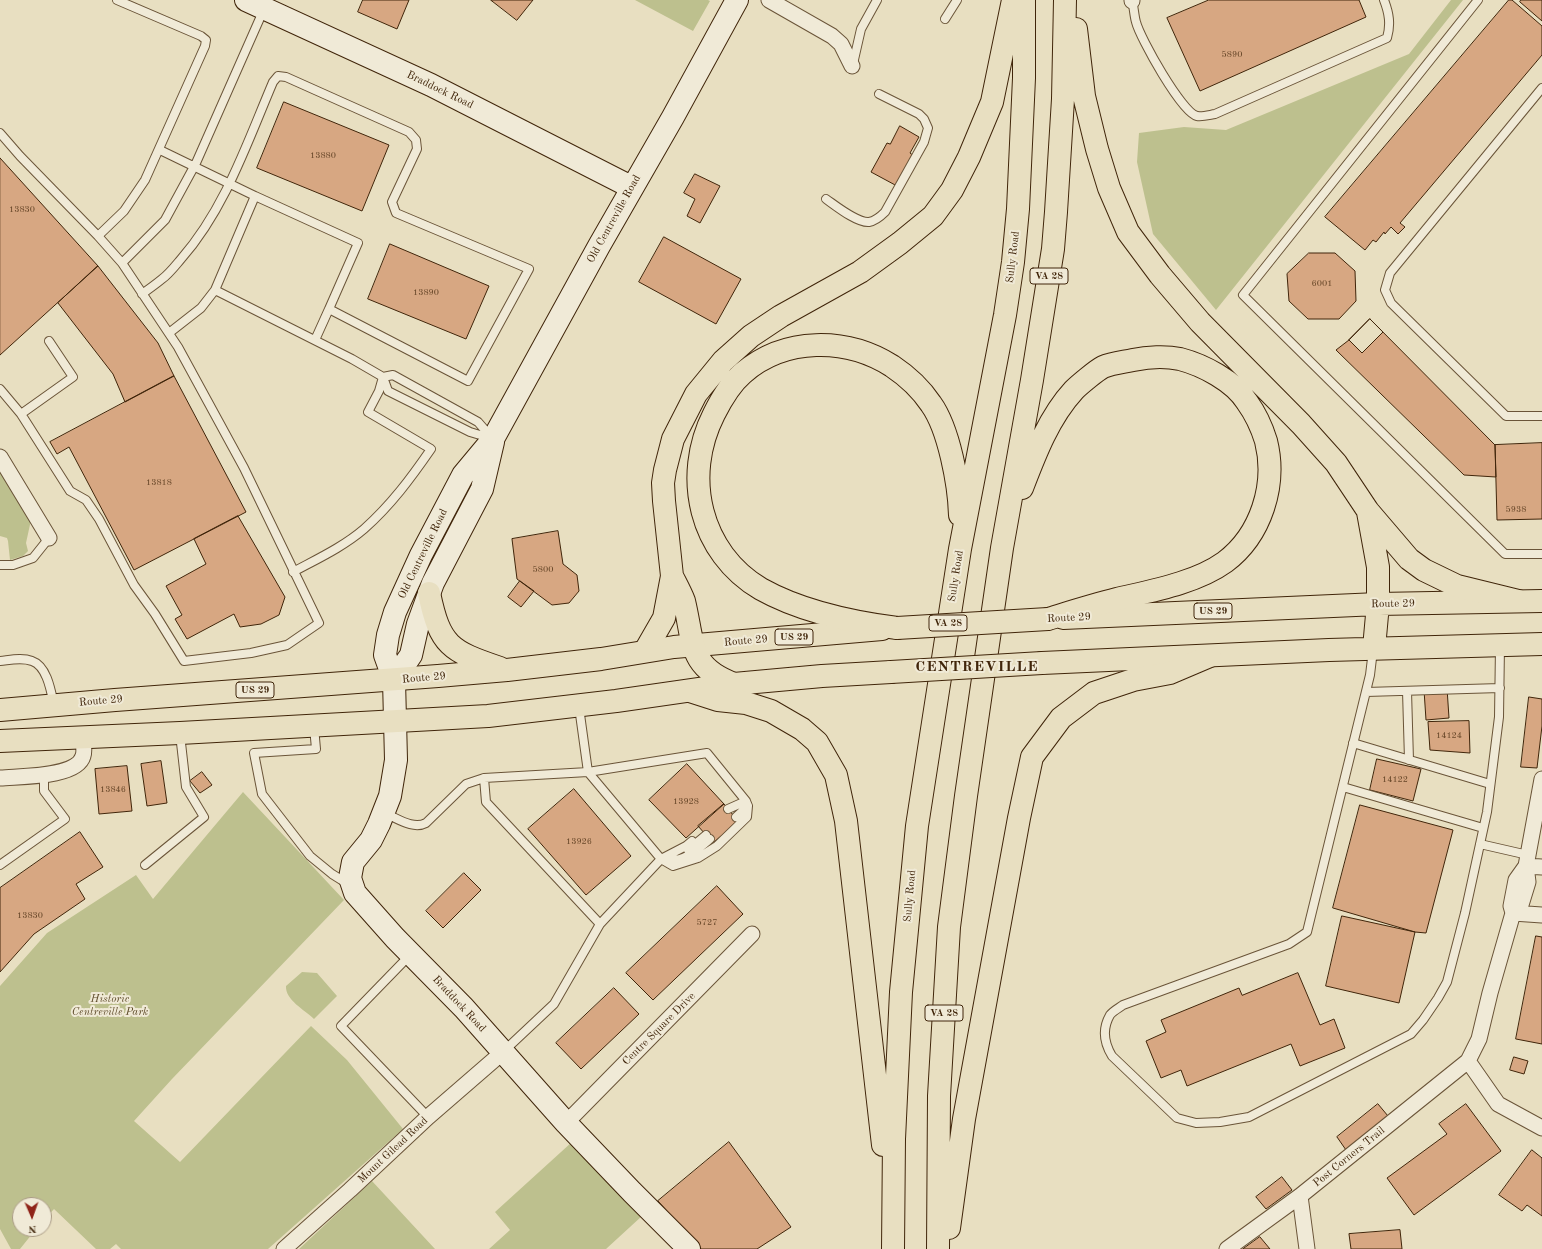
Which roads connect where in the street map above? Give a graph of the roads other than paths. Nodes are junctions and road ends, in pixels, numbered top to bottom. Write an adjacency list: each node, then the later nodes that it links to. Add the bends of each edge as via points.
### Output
1 (117, 0): 19 (lane, via 206,40 206,46)
2 (737, 0): 22 (street, Old Centreville Road)
3 (769, 0): 15 (street, via 832,36 841,44)
4 (877, 0): 15 (lane, via 861,29)
5 (957, 0): 14 (lane)
6 (1013, 0): 46 (main road, via 992,102 966,164 934,216 860,272 781,316 751,336 723,361 696,394 673,439 663,483)
7 (1024, 0): 42 (main road, Sully Road / VA 28, via 1024,78 1013,262)
8 (1065, 0): 41 (main road, VA 28, via 1063,99 1052,249)
9 (1072, 0): 39 (main road, via 1084,96 1094,140 1109,188 1128,232 1200,322 1336,463)
10 (1132, 0): 11 (lane, via 1135,21 1143,40 1189,113 1197,117 1215,114 1387,38 1390,28)
11 (1384, 0)
12 (1478, 0): 43 (lane, via 1243,295 1505,554)
13 (259, 3): 20 (lane); 22 (street, Braddock Road, via 431,85)
14 (945, 19)
15 (852, 66)
16 (1542, 88): 36 (lane, via 1390,273 1385,290 1392,302 1506,416)
17 (880, 94): 24 (lane, via 924,119 928,128 924,142 880,217 867,222 860,220)
18 (0, 133): 25 (lane)
19 (160, 150): 20 (lane); 25 (lane, via 145,180 124,211)
20 (194, 167): 21 (lane); 26 (lane, via 164,220)
21 (230, 184): 23 (lane); 28 (lane, via 210,220 190,248 163,279); 29 (lane, via 273,82 278,76 286,77 409,132 416,140 417,148 392,202 396,213 529,269 468,381)
22 (632, 187): 37 (street, Old Centreville Road)
23 (255, 196): 27 (lane); 29 (lane, via 358,243)
24 (826, 199)
25 (98, 236): 26 (lane)
26 (122, 263): 28 (lane)
27 (215, 290): 30 (lane, via 202,308); 31 (lane)
28 (142, 294): 30 (lane)
29 (329, 309): 31 (lane)
30 (169, 333): 45 (lane, via 244,468)
31 (315, 340): 33 (lane)
32 (49, 341): 35 (lane, via 72,377)
33 (383, 377): 37 (lane, via 393,375 478,422); 37 (lane, via 388,391 470,432); 45 (lane, via 368,412 431,449 410,480 363,529 335,549)
34 (0, 389): 35 (lane)
35 (21, 414): 45 (lane, via 70,491 86,500 99,519 134,585 184,661 251,653 287,645 319,623)
36 (1542, 416)
37 (493, 439): 47 (street, Old Centreville Road, via 482,489); 61 (street, Old Centreville Road, via 463,475 395,612 385,655)
38 (0, 457): 40 (street)
39 (1368, 511): 49 (main road, via 1409,559 1424,570 1457,586); 50 (main road, via 1378,567)
40 (49, 538): 44 (lane, via 34,558)
41 (1002, 548): 51 (main road, via 1031,464 1053,420 1075,390 1103,367 1146,358 1178,359 1200,366 1227,381 1247,400 1266,441 1269,466 1268,495 1260,518 1244,544 1224,562 1192,579); 111 (main road, VA 28, via 949,927 939,1096)
42 (960, 549): 52 (main road, via 960,511 956,479 943,428 932,405 918,387 899,371 864,352 822,344 783,351 762,361 743,373 728,389 708,426 701,446 698,468 698,490 708,529 726,559 742,575 785,600 847,620); 110 (main road, Sully Road / VA 28, via 917,826 901,992)
43 (1542, 554)
44 (0, 565)
45 (293, 572)
46 (672, 576): 54 (main road, via 683,599); 57 (main road, via 664,618)
47 (429, 593): 60 (main road, via 434,617 444,638 457,651); 61 (street, Old Centreville Road, via 411,655)
48 (1542, 600): 49 (main road, Route 29 / US 29)
49 (1518, 601): 50 (main road, Route 29 / US 29)
50 (1378, 604): 51 (main road, Route 29 / US 29); 56 (main road)
51 (1048, 619): 52 (main road, Route 29 / US 29, bridge)
52 (897, 628): 54 (main road, Route 29 / US 29)
53 (1542, 644): 55 (main road)
54 (692, 645): 57 (main road, Route 29 / US 29); 62 (main road, via 704,665 714,675)
55 (1500, 645): 56 (main road); 63 (lane)
56 (1374, 648): 58 (main road); 66 (lane)
57 (645, 651): 60 (main road, Route 29 / US 29, via 602,659)
58 (1210, 656): 62 (main road, bridge, via 1042,663); 112 (main road, via 1170,673 1133,680 1094,693 1060,718 1032,757 964,1119)
59 (0, 661): 67 (lane, via 33,661 46,674)
60 (507, 670): 61 (main road, Route 29 / US 29)
61 (394, 680): 67 (main road, Route 29 / US 29); 70 (street, Old Centreville Road)
62 (734, 684): 64 (main road)
63 (1500, 688): 65 (lane); 82 (lane, via 1499,717)
64 (690, 691): 68 (main road); 110 (main road, via 718,700 746,703 783,717 817,742 836,775 846,821 886,1169)
65 (1407, 691): 66 (lane); 76 (lane)
66 (1366, 692): 75 (lane)
67 (54, 705): 69 (main road, Route 29 / US 29)
68 (579, 706): 70 (main road, via 488,716); 77 (lane)
69 (0, 710)
70 (395, 722): 71 (main road); 85 (street, via 396,760 390,796)
71 (314, 726): 72 (main road); 96 (lane, via 316,749 254,753 262,794 310,856)
72 (180, 733): 73 (main road); 94 (lane, via 186,787 204,817)
73 (82, 738): 74 (main road); 78 (street, via 83,756 78,765 66,771)
74 (0, 741)
75 (1354, 743): 76 (lane); 83 (lane)
76 (1410, 760): 82 (lane)
77 (588, 772): 80 (lane); 84 (lane, via 707,752); 91 (lane)
78 (44, 775): 79 (street); 93 (lane, via 44,791 65,819)
79 (0, 778)
80 (484, 778): 85 (lane, via 466,784 421,826); 99 (lane, via 486,802)
81 (1542, 779): 89 (street, Post Corners Trail)
82 (1490, 784): 87 (lane)
83 (1343, 787): 87 (lane); 90 (lane, via 1307,932 1289,944 1123,1005 1111,1014 1105,1028 1106,1045 1112,1056 1177,1118 1196,1123 1249,1117 1411,1034 1424,1020 1446,982)
84 (747, 803): 86 (lane); 91 (lane, via 747,817 717,846 698,858 673,866)
85 (384, 813): 96 (street, via 371,840 354,862 350,878)
86 (732, 813)
87 (1483, 828): 90 (lane)
88 (706, 835): 91 (lane, via 682,855)
89 (1536, 840): 92 (street, Post Corners Trail)
90 (1480, 844): 92 (lane)
91 (662, 859): 99 (lane)
92 (1527, 861): 95 (street); 97 (street, Post Corners Trail, via 1528,882 1524,897 1520,908)
93 (0, 865)
94 (145, 865)
95 (1542, 867)
96 (352, 886): 101 (street, Braddock Road, via 355,893)
97 (1513, 913): 98 (street); 103 (street, Post Corners Trail, via 1479,1039)
98 (1542, 915)
99 (600, 924): 102 (lane, via 554,1004)
100 (752, 934): 105 (street, Centre Square Drive)
101 (411, 954): 102 (street, Braddock Road); 104 (lane, via 341,1026)
102 (503, 1052): 104 (street, Mount Gilead Road); 105 (street, Braddock Road)
103 (1468, 1062): 106 (street, via 1498,1104); 107 (street, Post Corners Trail)
104 (428, 1117): 108 (street, Mount Gilead Road)
105 (566, 1123): 109 (street, Braddock Road)
106 (1542, 1128)
107 (1300, 1196): 113 (street, Post Corners Trail); 114 (street)
108 (284, 1249)
109 (689, 1249)
110 (892, 1249)
111 (938, 1249)
112 (947, 1249)
113 (1227, 1249)
114 (1307, 1249)

